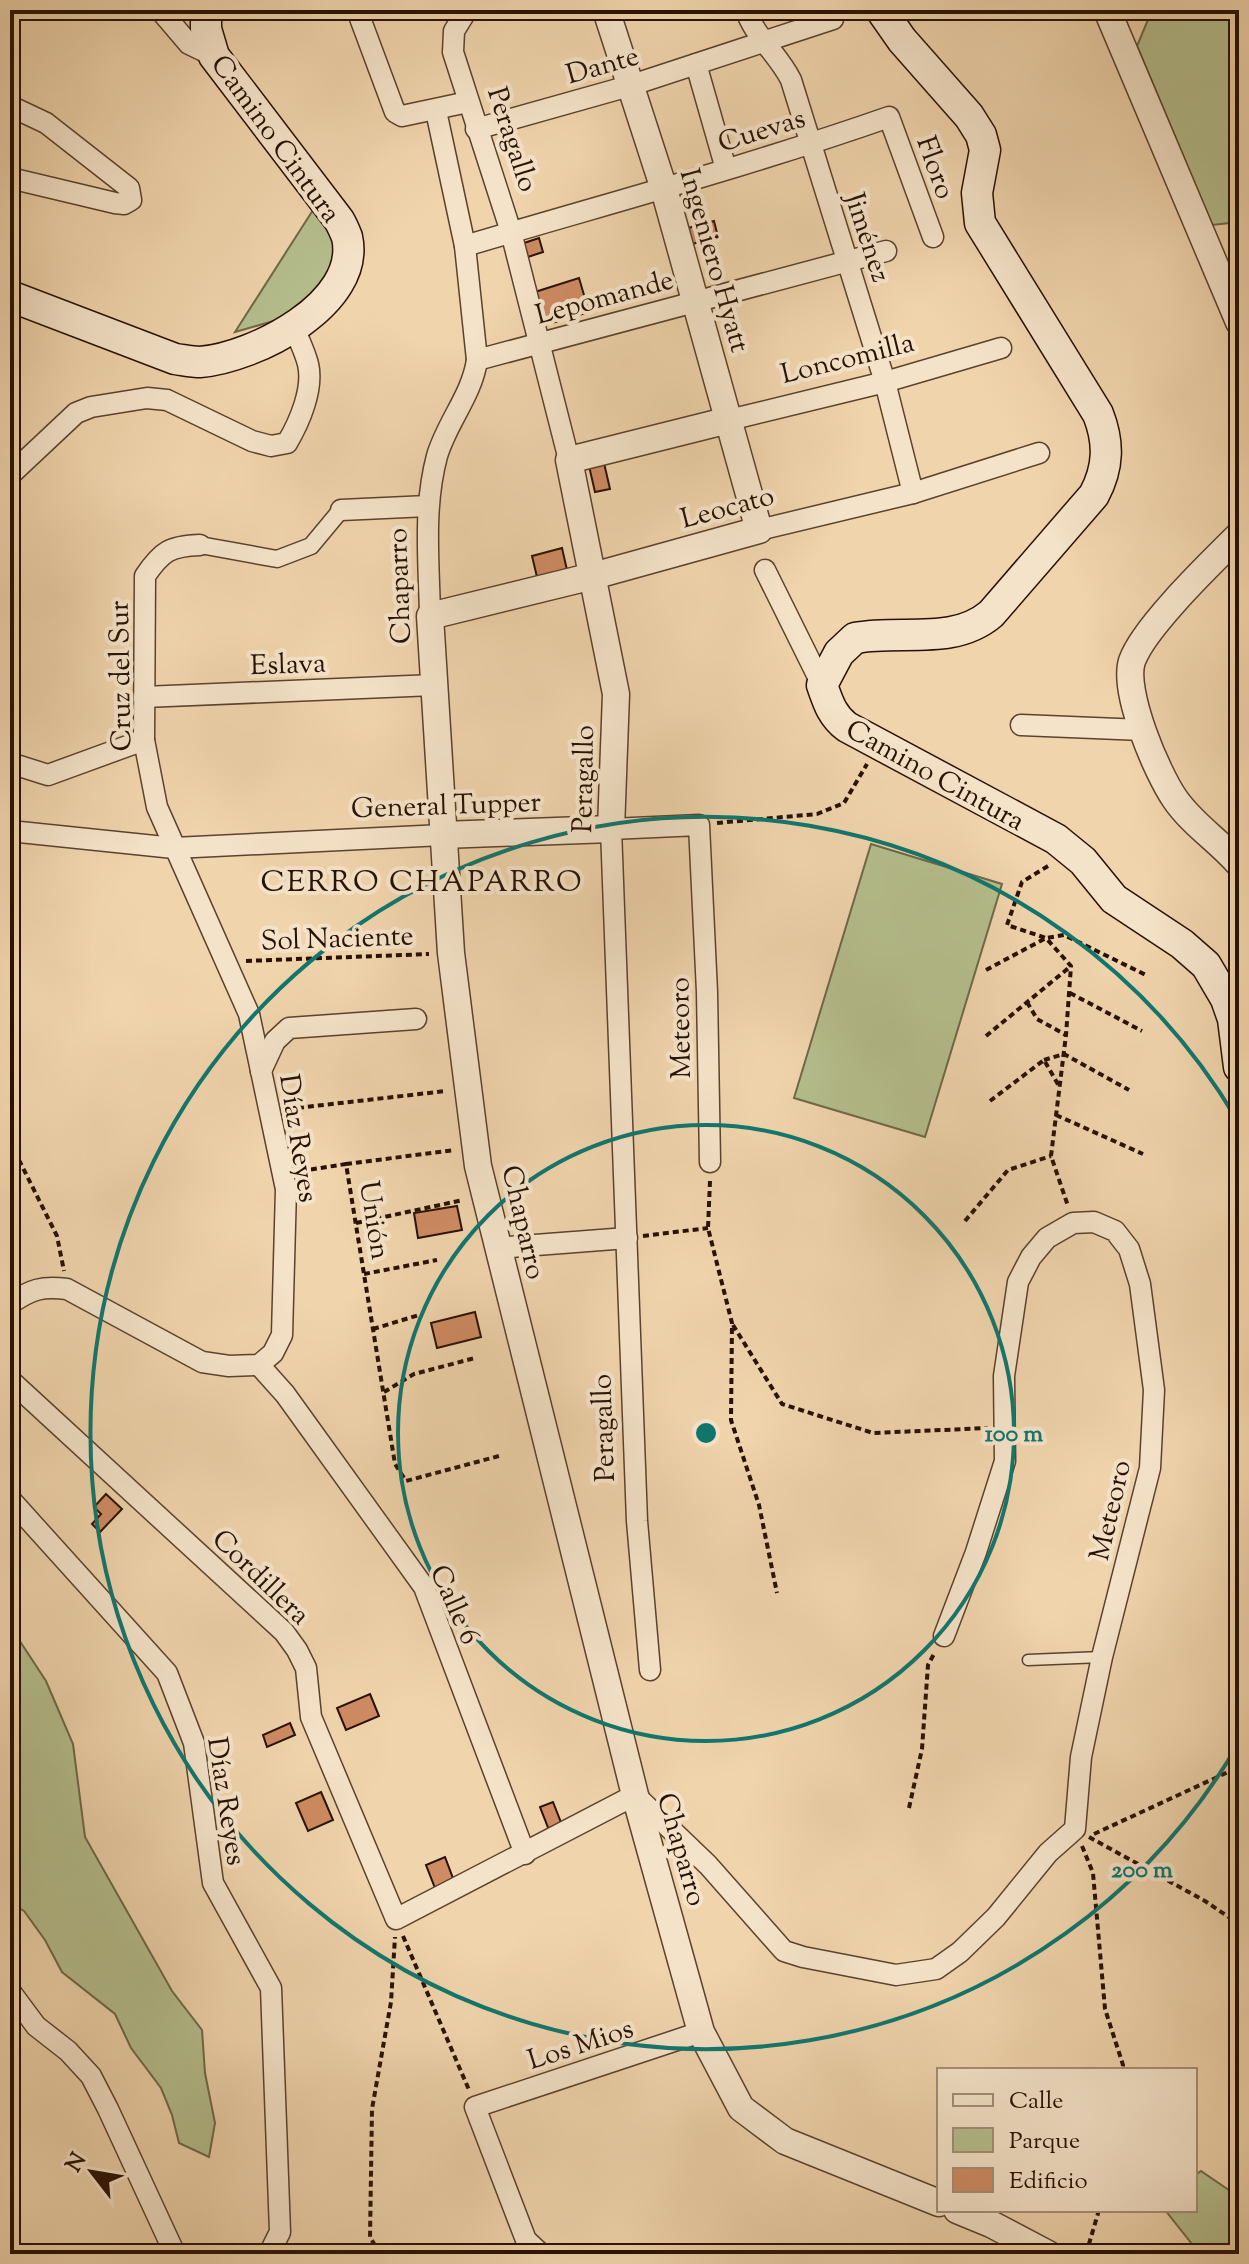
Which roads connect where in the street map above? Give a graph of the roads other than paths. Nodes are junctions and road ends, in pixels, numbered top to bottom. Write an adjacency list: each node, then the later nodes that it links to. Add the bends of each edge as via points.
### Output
1 (160, 10): 11 (street, via 189,44)
2 (206, 10): 11 (main road, Camino Cintura)
3 (357, 10): 16 (street, via 395,112 402,116)
4 (467, 10): 14 (street, Peragallo, via 451,41)
5 (606, 10): 13 (street, Ingeniero Hyatt)
6 (746, 10): 10 (street, Jiménez)
7 (881, 10): 50 (main road, via 981,135 985,150 977,193 980,223 1098,414 1107,450 1094,495 985,619 963,630 927,636 855,638 839,653)
8 (1118, 15): 30 (street)
9 (833, 19): 10 (street, Dante)
10 (766, 42): 12 (street, Dante); 19 (street, Jiménez, via 791,80)
11 (214, 56): 31 (main road, Camino Cintura, via 339,220 347,238 341,278)
12 (696, 64): 13 (street, Dante); 20 (street)
13 (629, 86): 18 (street, Dante); 22 (street, Ingeniero Hyatt)
14 (468, 102): 16 (street); 18 (street, Peragallo)
15 (10, 106): 21 (street, via 46,123 129,188 131,200 115,203)
16 (436, 111): 25 (street, Chaparro)
17 (889, 117): 19 (street, Cuevas); 24 (street, Floro)
18 (476, 129): 23 (street, Peragallo)
19 (810, 144): 20 (street, Cuevas); 27 (street, Jiménez)
20 (726, 169): 22 (street, Cuevas)
21 (10, 178)
22 (664, 189): 23 (street, Cuevas); 29 (street, Ingeniero Hyatt)
23 (511, 232): 25 (street, Cuevas); 32 (street, Peragallo)
24 (933, 237)
25 (465, 246): 34 (street, Chaparro)
26 (886, 251): 27 (street, Lepomande)
27 (847, 262): 29 (street, Lepomande); 35 (street, Jiménez)
28 (10, 296): 31 (main road, Camino Cintura, via 175,359 196,362 258,346)
29 (695, 300): 32 (street, Lepomande); 36 (street, Ingeniero Hyatt)
30 (1239, 322)
31 (294, 328): 39 (street, via 309,366 298,425 287,443 252,441 167,400 147,398 76,413)
32 (539, 342): 34 (street, Lepomande); 38 (street, Peragallo)
33 (1001, 348): 35 (street, Loncomilla)
34 (477, 360): 41 (street, Chaparro, via 468,393 438,454)
35 (885, 382): 36 (street, Loncomilla); 40 (street, Jiménez)
36 (729, 420): 38 (street, Loncomilla); 43 (street, Ingeniero Hyatt)
37 (1039, 453): 40 (street, Leocato)
38 (569, 460): 47 (street, Peragallo)
39 (10, 475)
40 (913, 493): 43 (street, Leocato)
41 (428, 506): 42 (street, Cruz del Sur); 48 (street, Chaparro)
42 (341, 510): 45 (street, Cruz del Sur, via 311,546 277,559)
43 (759, 530): 47 (street, Leocato)
44 (1239, 535): 53 (street, via 1140,645 1132,662 1132,695)
45 (200, 545): 51 (street, Cruz del Sur, via 178,546 158,556 145,576)
46 (765, 570): 50 (street)
47 (593, 576): 48 (street, Leocato); 57 (street, Peragallo, via 616,694)
48 (430, 616): 49 (street, Chaparro)
49 (434, 685): 51 (street, Eslava); 59 (street, Chaparro)
50 (822, 685): 63 (main road, Camino Cintura, via 837,720 1056,839 1083,861 1114,899 1206,965 1233,1019)
51 (144, 697): 54 (street, Cruz del Sur)
52 (1021, 725): 53 (street)
53 (1143, 730): 61 (street, via 1175,799)
54 (144, 740): 55 (street, via 48,775); 60 (street, Cruz del Sur, via 157,807)
55 (10, 763)
56 (699, 825): 57 (street, General Tupper); 65 (street, Meteoro)
57 (611, 829): 59 (street, General Tupper); 66 (street, Peragallo)
58 (10, 831): 60 (street, General Tupper)
59 (443, 835): 60 (street, General Tupper); 67 (street, Chaparro, via 468,1088)
60 (174, 848): 64 (street, Díaz Reyes, via 249,1014)
61 (1239, 864)
62 (416, 1019): 64 (street, via 289,1028 275,1041)
63 (1239, 1067)
64 (261, 1071): 69 (street, Díaz Reyes, via 286,1189 282,1335)
65 (710, 1162)
66 (627, 1238): 67 (street); 75 (street, Peragallo, via 637,1521)
67 (497, 1248): 76 (street, Chaparro)
68 (10, 1304): 69 (street, via 46,1287 67,1289 202,1362)
69 (259, 1365): 77 (street, Calle 6, via 424,1587)
70 (10, 1380): 77 (street, Cordillera, via 284,1632 297,1650 306,1668 311,1717 396,1919)
71 (10, 1499): 86 (street, Díaz Reyes, via 167,1673 194,1743 213,1883 271,1988 280,2232)
72 (944, 1636): 73 (street, Meteoro, via 1005,1461 1004,1376 1018,1282 1047,1238 1073,1223 1094,1222 1115,1231 1129,1249 1140,1284 1154,1390 1150,1468)
73 (1102, 1657): 74 (lane); 76 (street, Meteoro, via 1081,1757 1081,1833 1048,1853 996,1917 936,1969 896,1975 784,1951 708,1865)
74 (1028, 1660)
75 (650, 1670)
76 (635, 1795): 77 (street); 81 (street, Chaparro)
77 (525, 1854)
78 (10, 1991): 80 (street)
79 (10, 2018): 80 (street)
80 (36, 2026): 85 (street, via 91,2076)
81 (701, 2032): 82 (street, Chaparro, via 741,2108 785,2141); 87 (street, Los Mios, via 475,2107 526,2240)
82 (937, 2202)
83 (961, 2212): 84 (street)
84 (1034, 2250)
85 (175, 2254)
86 (269, 2254)
87 (541, 2254)

